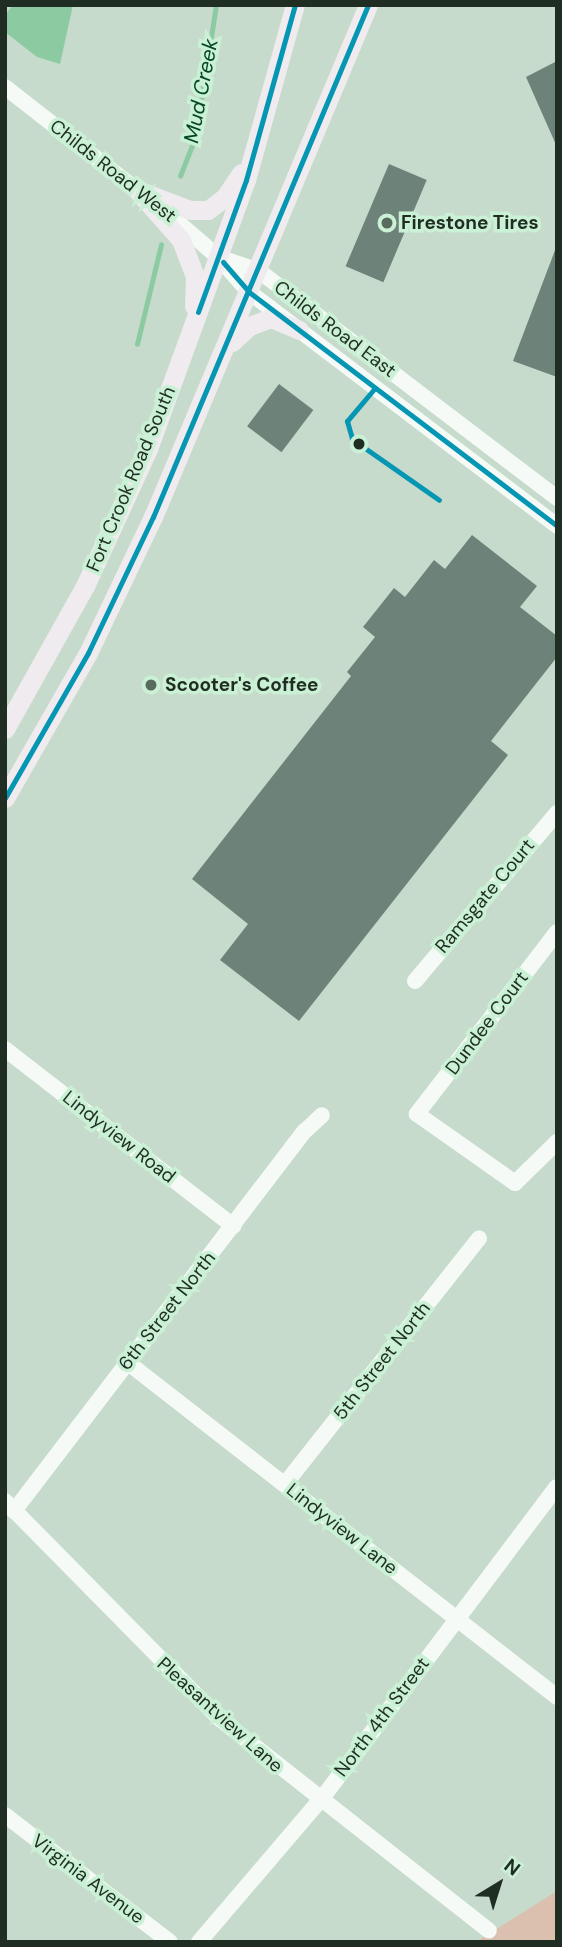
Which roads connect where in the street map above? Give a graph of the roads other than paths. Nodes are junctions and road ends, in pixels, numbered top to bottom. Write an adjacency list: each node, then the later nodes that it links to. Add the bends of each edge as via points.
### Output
1 (295, 5): 4 (main road)
2 (368, 5): 7 (main road)
3 (5, 87): 5 (street, Childs Road West)
4 (256, 148): 5 (main road, via 235,184 208,210 190,210); 6 (main road, Fort Crook Road South)
5 (137, 190): 6 (street, Childs Road West); 10 (main road, via 181,240 192,264 196,295)
6 (218, 257): 7 (street, Childs Road East); 8 (street, Childs Road East); 10 (main road, Fort Crook Road South)
7 (259, 271): 8 (main road); 12 (street, Childs Road East)
8 (249, 292): 9 (street, Childs Road East); 11 (main road)
9 (299, 330): 11 (main road, via 271,318 260,320); 13 (street, Childs Road East)
10 (191, 332): 14 (main road, Fort Crook Road South, via 119,517 61,635)
11 (226, 347): 15 (main road, via 121,585)
12 (557, 498)
13 (557, 526)
14 (5, 729)
15 (5, 798)
16 (557, 813): 18 (street, Ramsgate Court)
17 (557, 932): 21 (street, Dundee Court, via 417,1114 515,1183)
18 (415, 981)
19 (5, 1049): 22 (street, Lindyview Road)
20 (322, 1115): 22 (street, 6th Street North)
21 (557, 1142)
22 (233, 1226): 24 (street, 6th Street North)
23 (479, 1238): 25 (street, 5th Street North)
24 (127, 1362): 25 (street, Lindyview Lane); 27 (street, 6th Street North)
25 (285, 1485): 28 (street, Lindyview Lane)
26 (557, 1487): 28 (street, North 4th Street)
27 (10, 1506): 30 (street, Pleasantview Lane, via 220,1719 290,1778)
28 (456, 1618): 29 (street, Lindyview Lane); 30 (street, North 4th Street)
29 (557, 1696)
30 (323, 1797): 32 (street, Pleasantview Lane); 34 (street, North 4th Street)
31 (5, 1815): 33 (street, Virginia Avenue)
32 (489, 1931)
33 (170, 1942)
34 (199, 1942)

